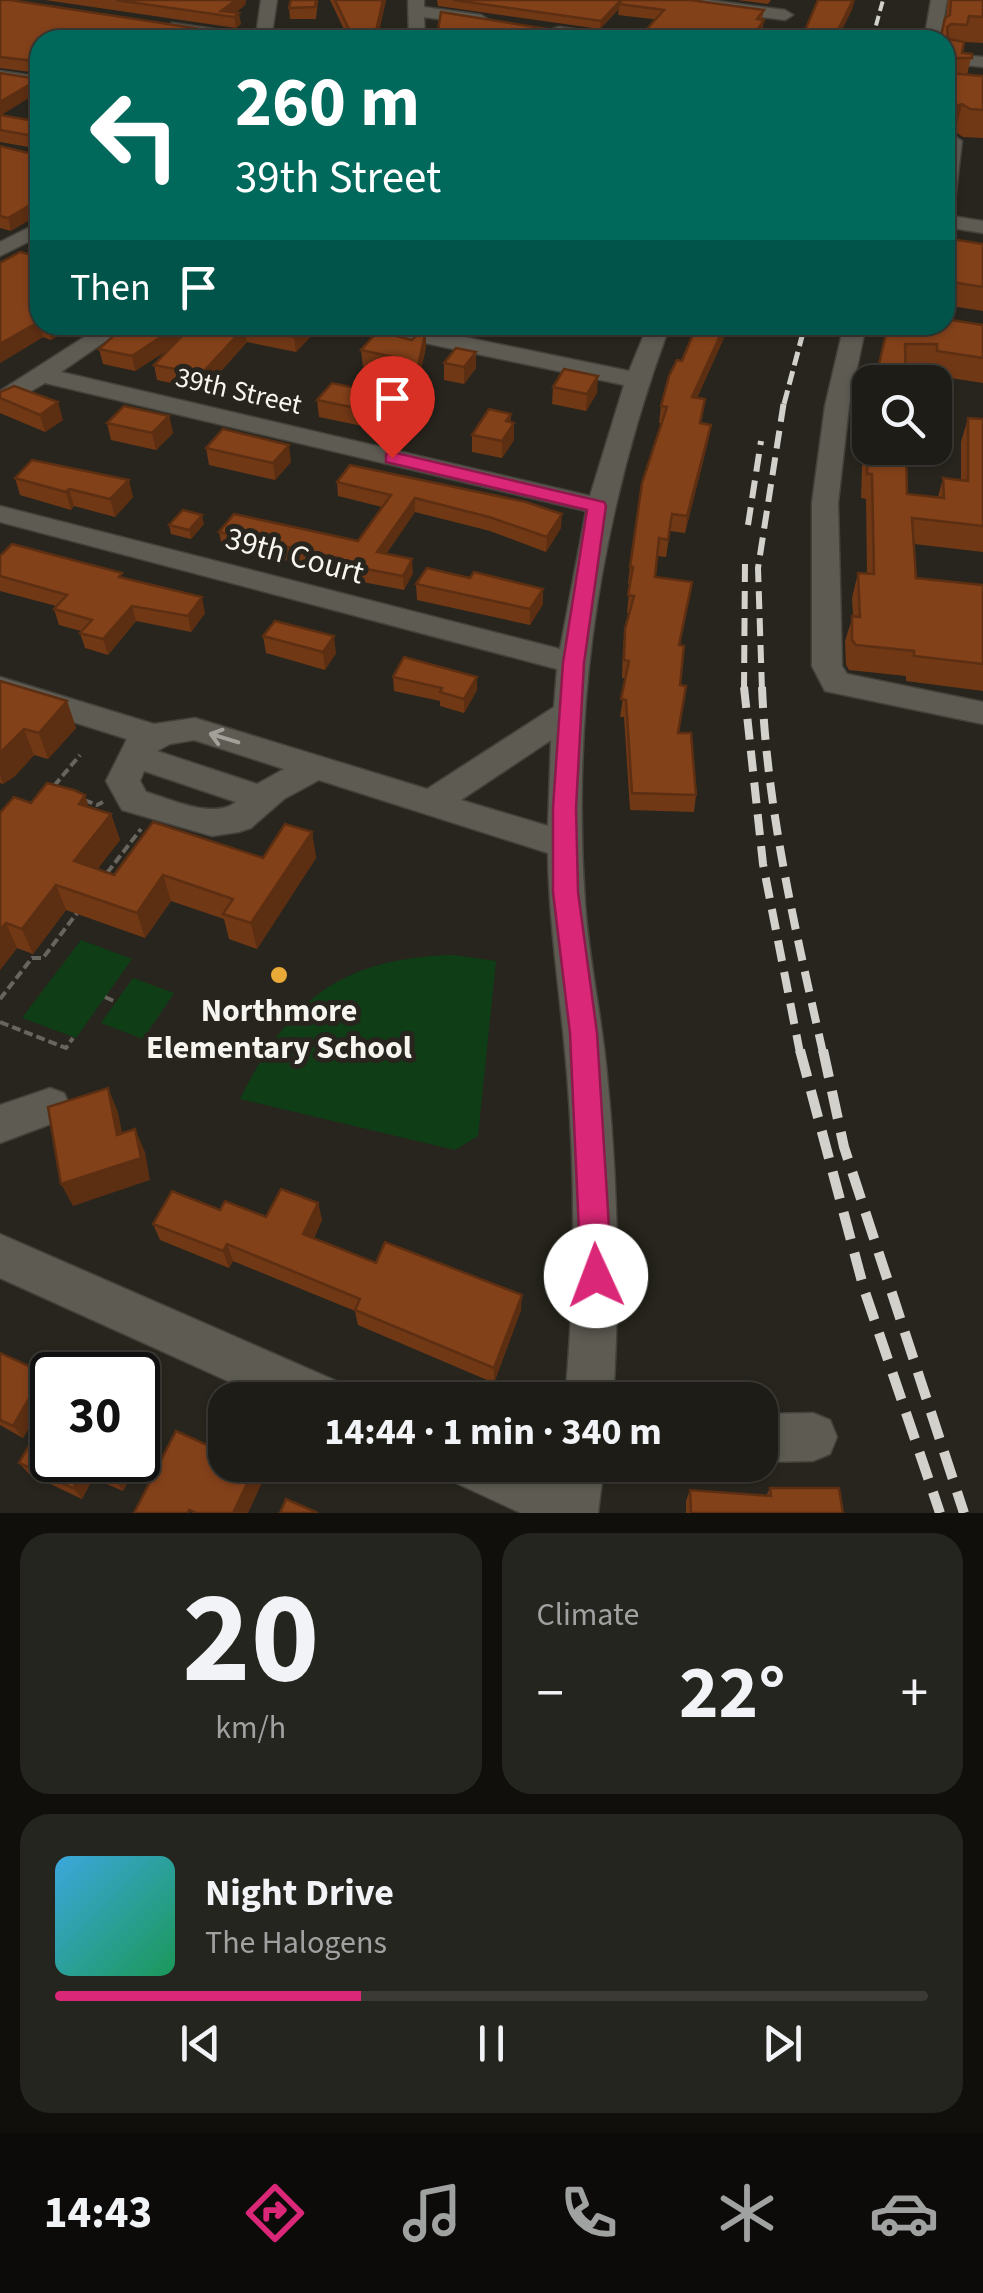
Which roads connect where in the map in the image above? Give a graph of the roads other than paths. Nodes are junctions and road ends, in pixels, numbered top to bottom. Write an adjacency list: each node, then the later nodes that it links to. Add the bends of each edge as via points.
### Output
1 (269, 0): 10 (street)
2 (674, 0): 5 (street)
3 (939, 0): 12 (street)
4 (416, 6): 6 (street)
5 (786, 14)
6 (502, 23)
7 (153, 25): 9 (street)
8 (541, 29): 11 (street)
9 (187, 30)
10 (264, 30)
11 (548, 30)
12 (934, 30)
13 (955, 43): 14 (street)
14 (983, 46)
15 (955, 60): 17 (street)
16 (0, 64): 18 (street)
17 (983, 65): 21 (street)
18 (30, 69)
19 (0, 76): 20 (street)
20 (30, 80)
21 (983, 80)
22 (982, 214): 23 (street)
23 (955, 220)
24 (30, 233): 27 (street)
25 (955, 234): 26 (street)
26 (983, 238)
27 (2, 247)
28 (103, 335): 32 (street)
29 (421, 335): 33 (street)
30 (655, 335): 33 (street)
31 (853, 335): 40 (street, via 826,502 827,666 836,683)
32 (42, 375): 34 (street); 35 (street, 39th Street)
33 (636, 380): 35 (street)
34 (0, 402)
35 (597, 506): 37 (street)
36 (0, 514): 37 (street, 39th Court)
37 (574, 663): 39 (street)
38 (0, 688): 41 (street)
39 (570, 712): 43 (street); 44 (street)
40 (983, 713)
41 (146, 747): 42 (street, one-way to 41, via 195,729); 42 (street, via 262,798)
42 (317, 766): 43 (street)
43 (432, 802): 44 (street)
44 (565, 845): 49 (street, via 595,1241 598,1310)
45 (50, 1106): 46 (street)
46 (0, 1124)
47 (0, 1256): 48 (street)
48 (284, 1382)
49 (591, 1382)
50 (813, 1437): 51 (street)
51 (778, 1438)
52 (529, 1482): 53 (street)
53 (576, 1496)

